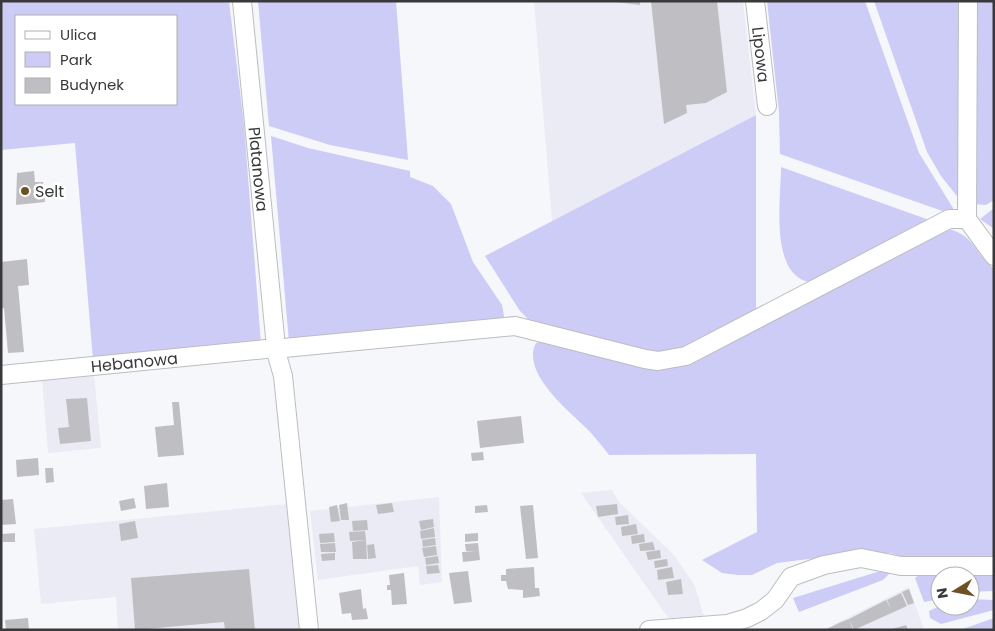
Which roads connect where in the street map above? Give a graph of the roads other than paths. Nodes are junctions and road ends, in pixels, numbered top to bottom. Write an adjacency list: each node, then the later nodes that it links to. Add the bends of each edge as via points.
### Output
1 (242, 1): 7 (street, Platanowa)
2 (755, 1): 4 (street, Lipowa)
3 (968, 1): 5 (street)
4 (768, 106)
5 (967, 219): 6 (street); 7 (street, Hebanowa, via 949,219 686,356 671,360 645,359 515,326)
6 (994, 256)
7 (276, 347): 8 (street, Hebanowa); 10 (street, Platanowa, via 283,376)
8 (1, 375)
9 (994, 566): 11 (street, via 901,566 861,558 833,563 791,577 775,600 747,618 727,624)
10 (309, 630)
11 (649, 630)

